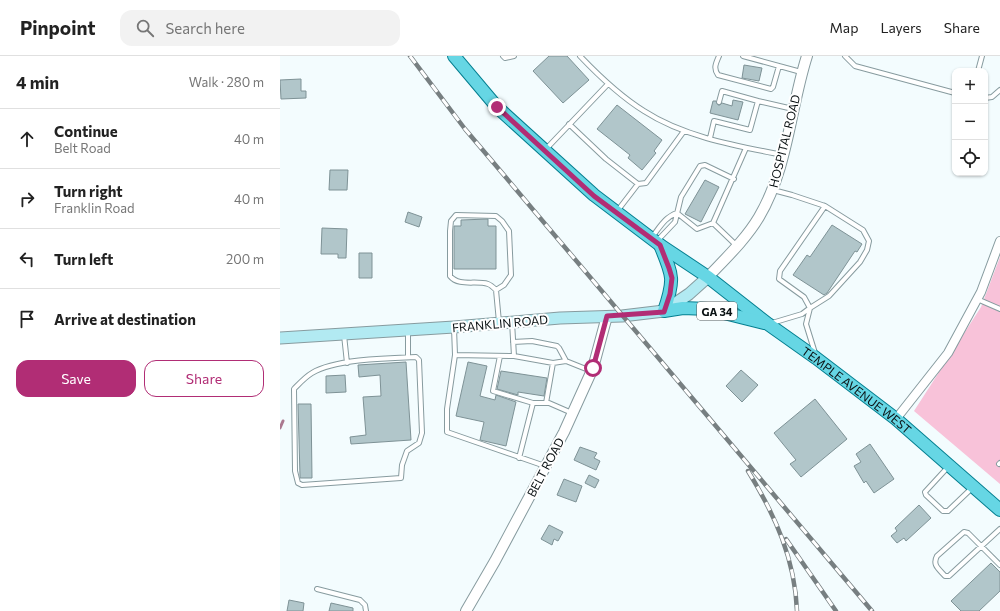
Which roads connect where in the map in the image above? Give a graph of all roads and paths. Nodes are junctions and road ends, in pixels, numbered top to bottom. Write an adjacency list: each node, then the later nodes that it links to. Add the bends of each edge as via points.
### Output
1 (454, 56): 26 (main road, TEMPLE AVENUE WEST, via 497,107)
2 (503, 56): 9 (lane)
3 (580, 56): 13 (lane)
4 (719, 56): 10 (lane, via 715,65 718,74 771,89)
5 (743, 56): 10 (lane)
6 (807, 56): 12 (street, HOSPITAL ROAD)
7 (845, 56): 15 (lane, via 855,66)
8 (982, 56): 11 (lane)
9 (513, 57)
10 (779, 66): 12 (lane)
11 (979, 68)
12 (802, 72): 19 (street, HOSPITAL ROAD)
13 (608, 84): 22 (lane); 23 (lane, via 644,112)
14 (1000, 90): 16 (lane)
15 (952, 92)
16 (988, 98)
17 (758, 100): 18 (lane, via 722,91); 19 (lane); 21 (lane, via 750,130)
18 (719, 102)
19 (793, 109): 27 (street, HOSPITAL ROAD)
20 (716, 115): 21 (lane)
21 (714, 121): 24 (lane)
22 (569, 124): 26 (lane); 29 (lane, via 606,159)
23 (684, 131): 24 (lane); 29 (lane, via 646,183)
24 (710, 138): 25 (lane)
25 (746, 148): 27 (lane); 28 (lane)
26 (545, 150): 32 (main road, TEMPLE AVENUE WEST, via 594,196)
27 (783, 155): 30 (street, HOSPITAL ROAD)
28 (734, 179): 33 (lane, via 705,165 700,166 681,197); 34 (lane)
29 (638, 184): 32 (lane)
30 (773, 190): 31 (lane); 37 (street, HOSPITAL ROAD, via 758,219)
31 (825, 206): 41 (lane, via 780,271 779,280 804,297); 41 (lane, via 863,230 869,241 860,262 829,296)
32 (616, 212): 36 (main road, TEMPLE AVENUE WEST)
33 (677, 213): 34 (lane, via 696,229); 36 (lane, via 675,222); 36 (lane, via 666,220)
34 (713, 223): 37 (lane)
35 (1000, 241): 40 (street)
36 (656, 242): 38 (main road, TEMPLE AVENUE WEST); 43 (main road, via 672,278)
37 (737, 246): 38 (street, HOSPITAL ROAD)
38 (708, 277): 43 (main road, GA 34); 47 (main road, TEMPLE AVENUE WEST)
39 (496, 290): 39 (lane, via 504,285 511,275 509,231 496,216 456,215 451,221 450,231 450,276 453,280 462,282 489,284); 46 (lane)
40 (977, 298): 42 (lane); 65 (street, via 948,353)
41 (810, 308): 47 (lane, via 802,314); 57 (lane, via 806,324)
42 (1000, 309)
43 (664, 312): 44 (main road, FRANKLIN ROAD / GA 34); 47 (main road, GA 34, via 683,308 708,309)
44 (607, 316): 45 (main road, FRANKLIN ROAD / GA 34); 61 (street, BELT ROAD)
45 (512, 322): 46 (main road, FRANKLIN ROAD / GA 34); 52 (lane)
46 (499, 323): 48 (main road, FRANKLIN ROAD / GA 34)
47 (768, 324): 57 (main road, TEMPLE AVENUE WEST)
48 (454, 327): 49 (main road, FRANKLIN ROAD / GA 34); 53 (lane)
49 (408, 330): 50 (main road, FRANKLIN ROAD / GA 34); 56 (lane)
50 (344, 334): 51 (main road, FRANKLIN ROAD / GA 34); 59 (lane)
51 (280, 338)
52 (513, 342): 55 (lane); 58 (lane, via 532,341 557,346)
53 (455, 355): 54 (lane); 66 (lane, via 447,409 447,432)
54 (500, 356): 55 (lane); 62 (lane, via 494,391)
55 (514, 356): 60 (lane)
56 (408, 357): 59 (lane); 59 (lane, via 416,357 419,360 422,433 419,443 407,452 401,478 302,485 298,483 295,471 294,389 312,373)
57 (816, 358): 65 (main road, TEMPLE AVENUE WEST)
58 (566, 361): 60 (lane); 61 (lane)
59 (347, 363)
60 (553, 364): 63 (lane)
61 (591, 371): 64 (street, BELT ROAD)
62 (532, 403): 63 (lane); 66 (lane)
63 (546, 403): 64 (lane)
64 (572, 413): 68 (street, BELT ROAD)
65 (896, 418): 67 (main road, TEMPLE AVENUE WEST)
66 (519, 458): 68 (lane)
67 (949, 465): 69 (main road, TEMPLE AVENUE WEST); 69 (lane, via 925,492 943,511 948,511)
68 (545, 466): 76 (street, BELT ROAD)
69 (974, 487): 70 (main road, TEMPLE AVENUE WEST)
70 (1000, 510)
71 (1000, 530): 72 (lane)
72 (982, 547): 72 (lane, via 949,576 945,576 935,564 937,556 964,532 968,532); 73 (lane)
73 (1000, 565)
74 (317, 589): 75 (lane, via 360,600)
75 (366, 611)
76 (466, 611)

